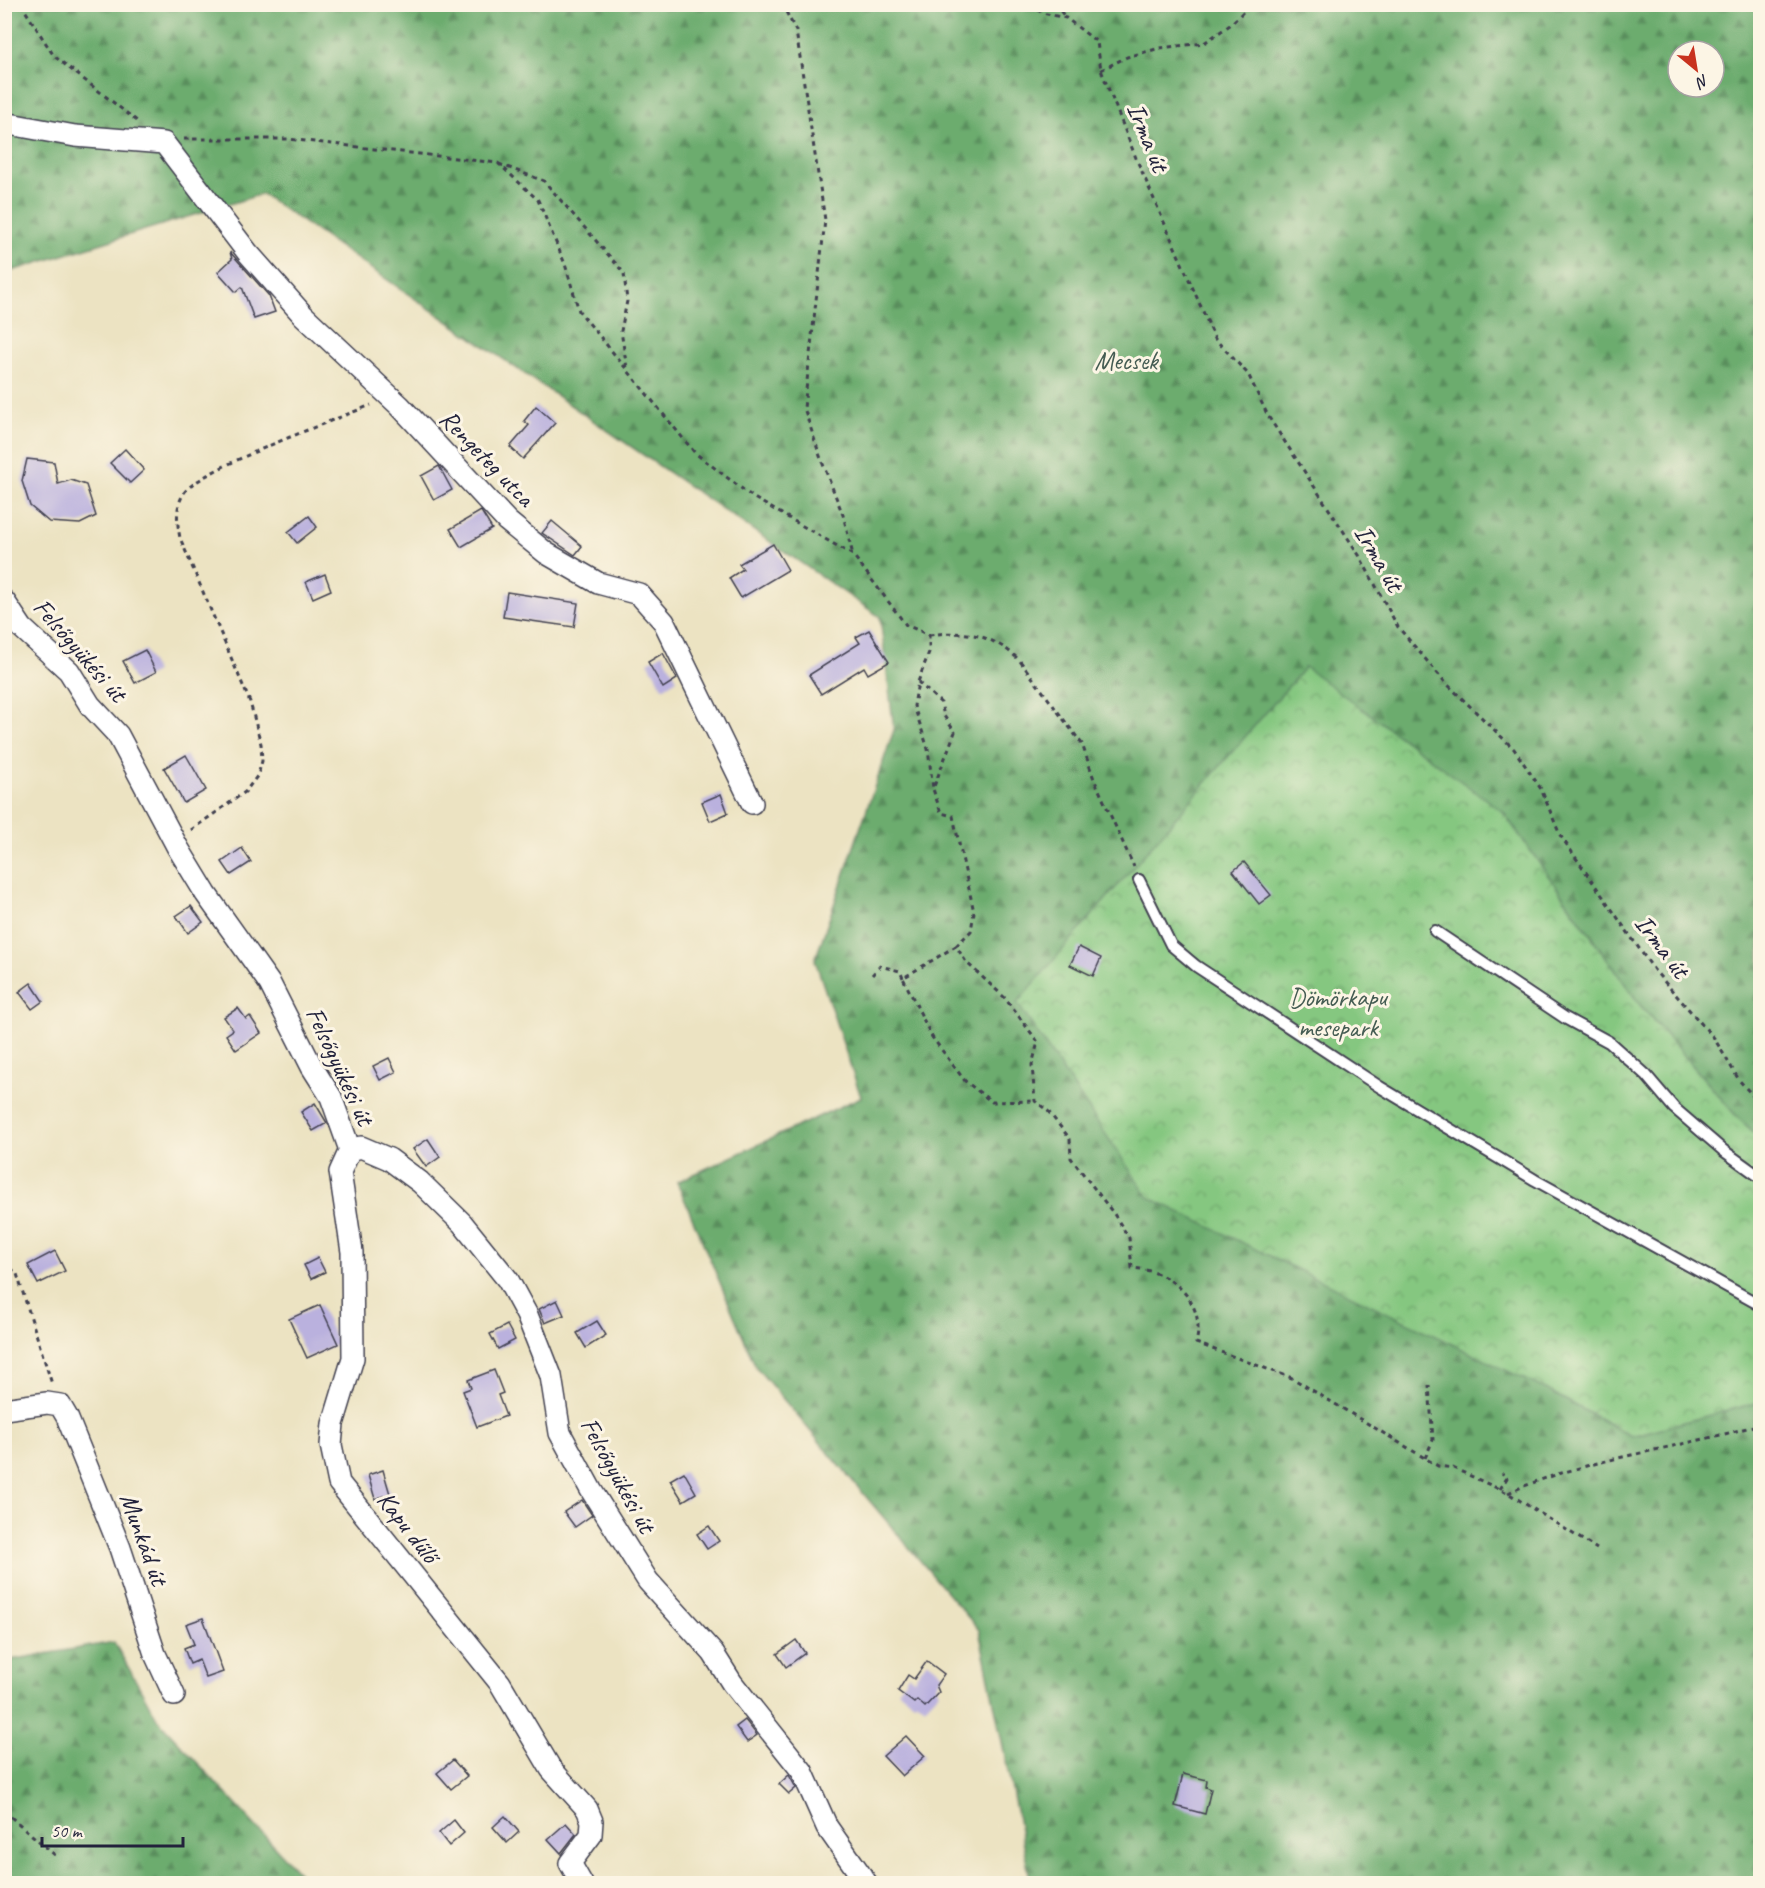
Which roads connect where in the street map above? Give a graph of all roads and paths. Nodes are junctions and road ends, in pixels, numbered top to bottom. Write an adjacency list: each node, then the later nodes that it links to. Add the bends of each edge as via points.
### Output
1 (21, 4): 8 (path, via 54,56)
2 (782, 4): 14 (path, via 796,31 825,220 804,408 843,515)
3 (1030, 4): 6 (path, Irma út, via 1042,13)
4 (1055, 4): 6 (path)
5 (1251, 4): 7 (path, via 1204,43 1160,48)
6 (1066, 18): 7 (path, Irma út, via 1097,42)
7 (1101, 70): 27 (path, Irma út, via 1215,339 1248,374 1268,416 1359,555 1398,627 1445,682 1514,749 1541,789 1560,835 1654,970 1714,1038 1739,1080)
8 (138, 122)
9 (4, 123): 10 (street, via 75,136)
10 (164, 142): 11 (path, via 195,137 288,139); 13 (street, Rengeteg utca, via 248,253 303,315)
11 (498, 163): 12 (path, via 538,200 579,311); 12 (path, via 544,181 624,273 627,302 621,331)
12 (627, 369): 14 (path, via 695,453 754,498)
13 (390, 397): 19 (street, Rengeteg utca, via 507,521 546,553 598,583 639,594 664,622); 20 (path, via 219,469 185,491 179,502 180,538 250,702 262,761 258,775 245,792)
14 (853, 555): 16 (path, via 906,625)
15 (4, 601): 20 (street, Felsőgyükési út, via 22,628 69,671 90,705 118,735)
16 (929, 635): 17 (path); 21 (path, via 976,634 1010,651 1020,662 1082,744)
17 (918, 682): 18 (path, via 914,706 928,749); 18 (path, via 941,704 955,732)
18 (933, 789): 23 (path, via 941,813 953,816 974,912 971,931)
19 (752, 803)
20 (174, 840): 28 (street, Felsőgyükési út, via 206,894 270,984 331,1097)
21 (1139, 880): 31 (lane, via 1171,945 1196,966 1380,1087 1565,1197)
22 (1435, 930): 29 (lane, via 1565,1018 1609,1042 1646,1075 1674,1108)
23 (956, 946): 25 (path); 26 (path, via 966,962 1004,997 1038,1042 1032,1065)
24 (872, 975): 25 (path, via 879,966 900,970)
25 (903, 978): 26 (path, via 932,1037 965,1081 992,1102)
26 (1035, 1101): 36 (path, via 1070,1139 1071,1158 1128,1238 1132,1268 1144,1268 1167,1278 1190,1295 1199,1330 1196,1343 1292,1378)
27 (1761, 1104)
28 (350, 1150): 44 (street, Felsőgyükési út, via 361,1147 389,1159 420,1182 462,1223 508,1280 551,1376 560,1434 591,1490 648,1581 713,1653 732,1683 802,1770 827,1827); 45 (street, Kapu dűlő, via 340,1172 352,1252 353,1358 333,1424 331,1445 339,1483 500,1683 551,1769 586,1809 592,1821 591,1835 570,1863)
29 (1761, 1177)
30 (4, 1262): 33 (path, via 17,1274)
31 (1761, 1305)
32 (1429, 1385): 36 (path, via 1433,1440)
33 (60, 1405): 34 (street); 41 (street, Munkád út, via 120,1548 155,1654)
34 (4, 1409)
35 (1761, 1424): 39 (path, via 1549,1476)
36 (1425, 1458): 38 (path)
37 (1502, 1473): 38 (path, via 1507,1478)
38 (1500, 1489): 39 (path)
39 (1509, 1493): 40 (path)
40 (1597, 1549)
41 (174, 1695)
42 (4, 1811): 43 (path)
43 (55, 1854)
44 (864, 1882)
45 (582, 1884)

